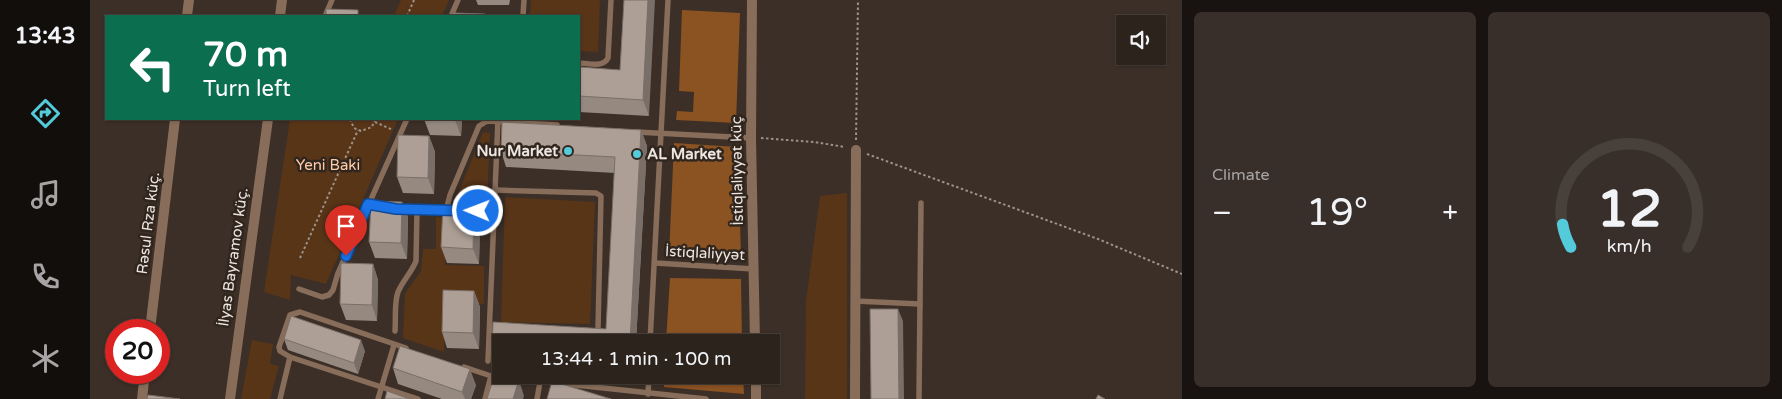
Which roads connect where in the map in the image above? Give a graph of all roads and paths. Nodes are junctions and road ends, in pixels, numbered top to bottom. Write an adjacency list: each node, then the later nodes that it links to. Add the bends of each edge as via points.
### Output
1 (189, 0): 11 (street)
2 (282, 0): 12 (street)
3 (332, 0): 13 (lane)
4 (414, 0): 14 (path)
5 (458, 0): 15 (lane)
6 (524, 0): 16 (lane)
7 (611, 0): 17 (lane, via 608,58 602,64)
8 (668, 0): 28 (lane)
9 (752, 0): 29 (street, İstiqlaliyyət küç)
10 (858, 0): 30 (path)
11 (187, 15)
12 (280, 15)
13 (325, 15)
14 (407, 15)
15 (451, 15)
16 (523, 15)
17 (580, 63)
18 (175, 120): 48 (street, Rəsul Rza küç.)
19 (268, 120): 69 (street, İlyas Bayramov küç.)
20 (350, 120): 25 (path)
21 (375, 120): 25 (path, via 369,129); 27 (path)
22 (406, 120): 27 (lane)
23 (498, 120): 24 (lane); 31 (lane); 37 (lane, via 479,126)
24 (566, 126)
25 (358, 130): 41 (path)
26 (633, 131): 28 (lane)
27 (400, 133): 33 (lane)
28 (662, 134): 29 (lane); 42 (lane)
29 (751, 138): 30 (path, via 814,142); 43 (street, İstiqlaliyyət küç)
30 (856, 150): 44 (path, via 1098,239); 46 (street)
31 (495, 190): 40 (lane); 52 (lane, via 596,193 601,196 598,329)
32 (921, 203): 47 (lane)
33 (368, 204): 34 (lane); 45 (lane, via 329,295 322,297)
34 (376, 206)
35 (390, 209): 36 (lane)
36 (417, 210): 37 (lane); 51 (lane, via 416,261 399,290)
37 (446, 211): 38 (lane)
38 (455, 211)
39 (465, 211): 40 (lane)
40 (494, 212): 49 (lane)
41 (300, 258)
42 (655, 263): 43 (lane, İstiqlaliyyət); 53 (lane)
43 (754, 269): 54 (street, İstiqlaliyyət küç)
44 (1182, 274)
45 (299, 290)
46 (855, 301): 47 (lane); 77 (street)
47 (920, 304): 78 (lane)
48 (151, 319)
49 (490, 329): 50 (lane); 58 (lane)
50 (499, 330)
51 (395, 331)
52 (588, 334)
53 (651, 334)
54 (755, 334)
55 (394, 345): 56 (lane); 57 (lane, via 295,312 290,315 279,347 280,352); 66 (lane)
56 (412, 350)
57 (290, 357): 66 (lane); 70 (lane)
58 (488, 362)
59 (456, 365): 60 (lane)
60 (491, 376): 73 (lane)
61 (144, 384): 68 (street)
62 (540, 384): 74 (lane)
63 (558, 384): 67 (lane)
64 (649, 384): 67 (lane)
65 (756, 384): 76 (street)
66 (381, 387): 71 (lane); 72 (lane)
67 (648, 394): 75 (lane)
68 (142, 399)
69 (230, 399)
70 (280, 399)
71 (378, 399)
72 (418, 399)
73 (485, 399)
74 (537, 399)
75 (706, 399)
76 (756, 399)
77 (855, 399)
78 (919, 399)

